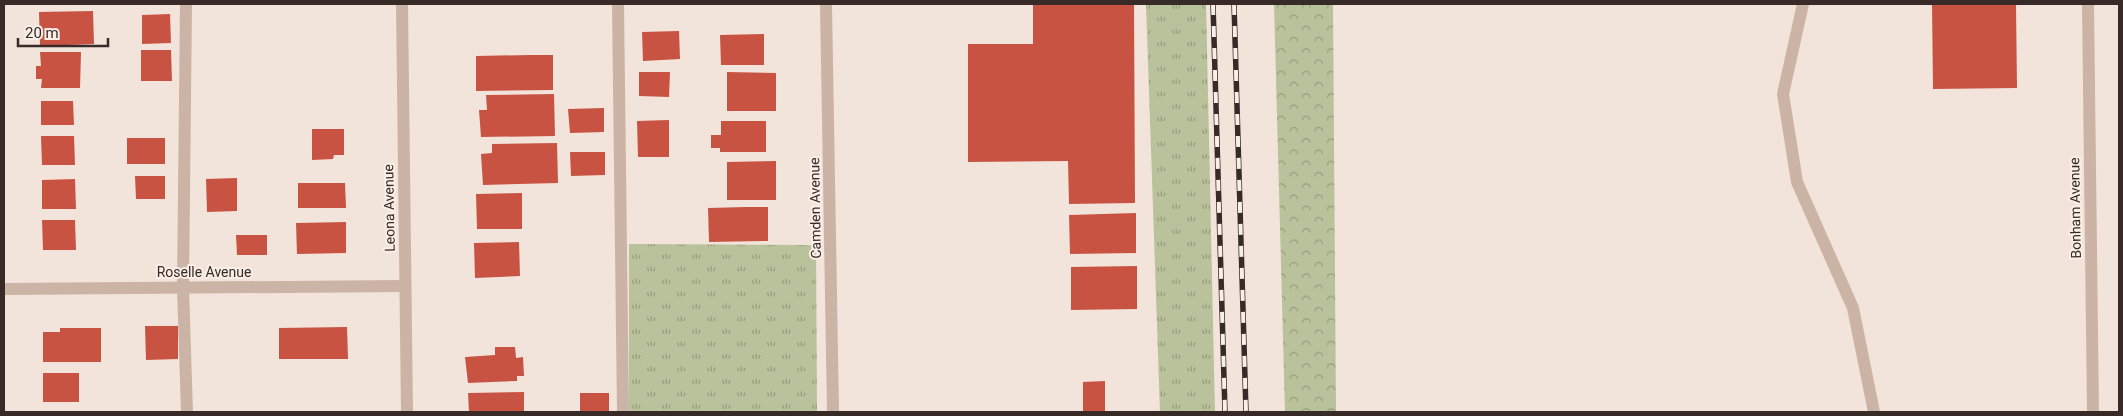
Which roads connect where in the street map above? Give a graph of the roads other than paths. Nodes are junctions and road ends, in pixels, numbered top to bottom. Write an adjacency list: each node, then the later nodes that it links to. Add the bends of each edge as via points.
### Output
1 (186, 4): 8 (street)
2 (402, 4): 7 (street, Leona Avenue)
3 (618, 4): 12 (street)
4 (826, 4): 13 (street, Camden Avenue)
5 (1803, 4): 14 (street, via 1783,94 1797,182 1853,308)
6 (2088, 4): 15 (street, Bonham Avenue)
7 (405, 286): 8 (street, Roselle Avenue); 11 (street, Leona Avenue)
8 (183, 288): 9 (street, Roselle Avenue); 10 (street)
9 (4, 289)
10 (187, 412)
11 (407, 412)
12 (623, 412)
13 (833, 412)
14 (1874, 412)
15 (2093, 412)

